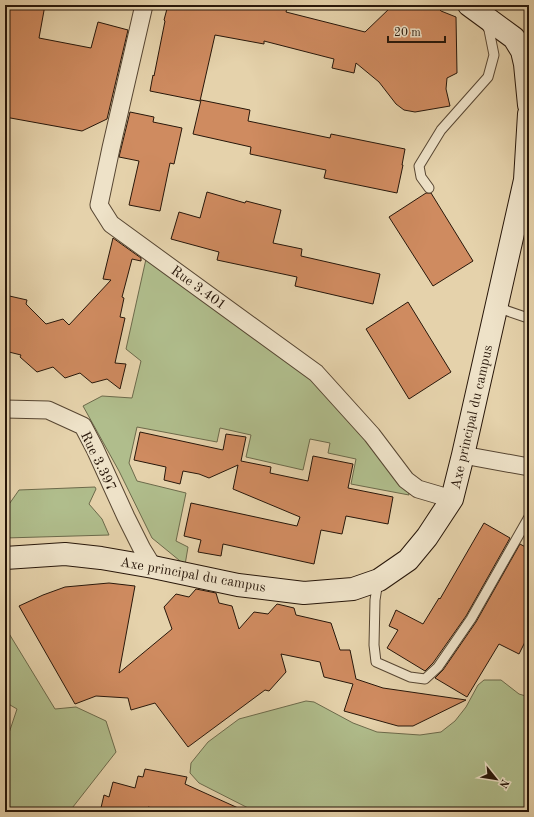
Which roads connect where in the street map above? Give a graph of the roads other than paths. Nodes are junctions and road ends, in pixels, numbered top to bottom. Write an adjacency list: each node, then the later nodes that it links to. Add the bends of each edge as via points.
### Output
1 (144, 5): 11 (street, Rue 3.401, via 99,205 112,224 316,373 372,435 406,480 418,489)
2 (476, 10): 3 (street, via 514,38 522,51); 5 (lane, via 489,30 494,55 488,77 441,130 419,166 421,177)
3 (529, 105)
4 (529, 114): 6 (street, Axe principal du campus, via 525,180)
5 (429, 188)
6 (496, 307): 7 (lane); 9 (street, Axe principal du campus)
7 (529, 316)
8 (5, 409): 14 (street, Rue 3.397, via 48,410 83,426)
9 (463, 455): 10 (street); 11 (street, Axe principal du campus)
10 (529, 467)
11 (452, 499): 15 (street, Axe principal du campus, via 408,560)
12 (529, 517): 15 (lane, via 471,619 438,667 425,679 410,677 376,662 374,600)
13 (5, 558): 14 (street, Axe principal du campus, via 65,554)
14 (153, 567): 15 (street, Axe principal du campus, via 238,585 304,593 353,589)
15 (379, 580)

